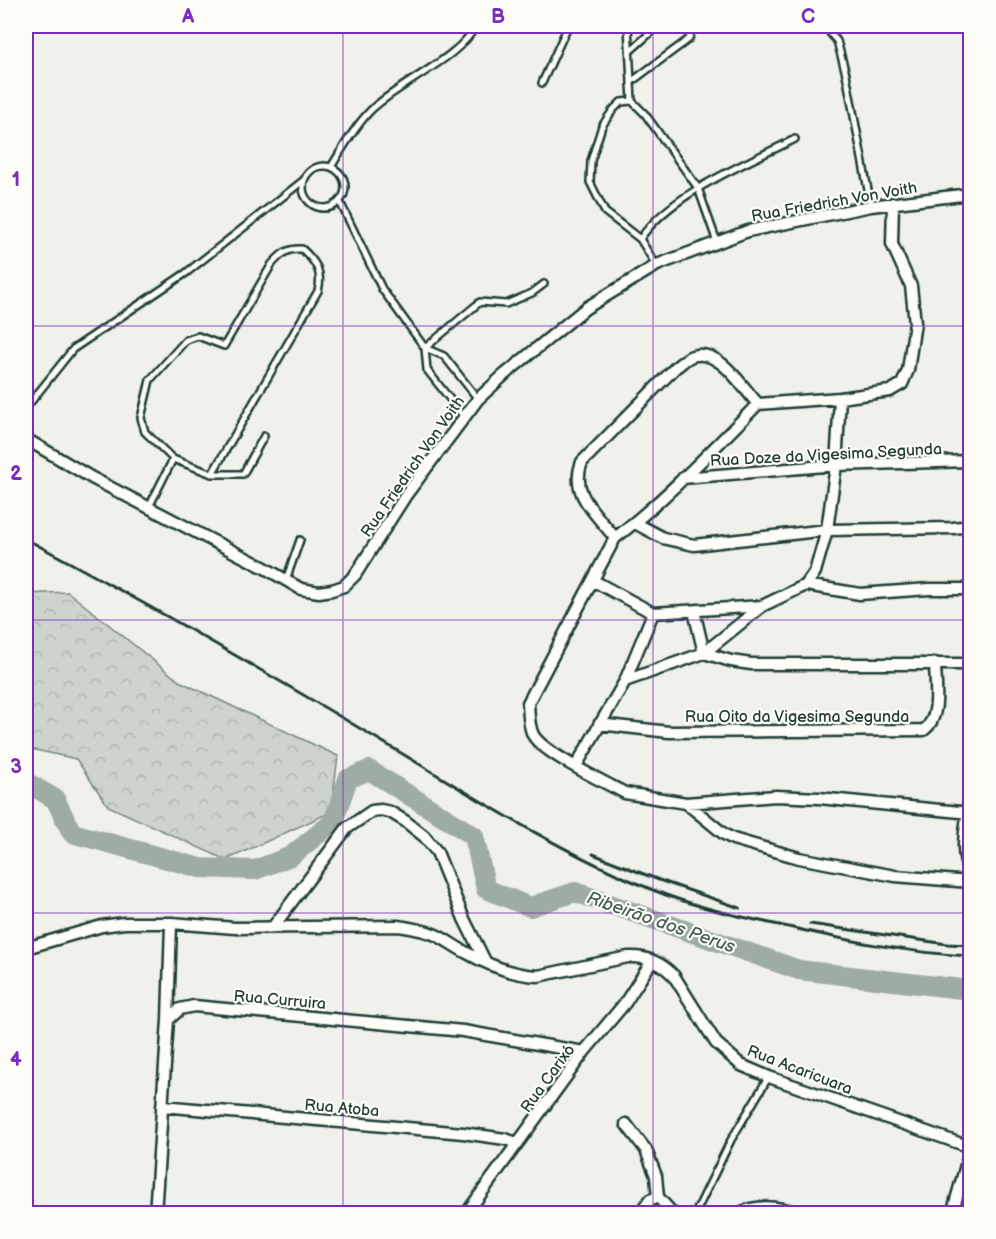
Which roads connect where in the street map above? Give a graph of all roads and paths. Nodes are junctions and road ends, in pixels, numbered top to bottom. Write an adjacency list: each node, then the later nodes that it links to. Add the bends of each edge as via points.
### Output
1 (475, 26): 12 (lane, via 452,52 370,110)
2 (568, 26): 9 (lane)
3 (628, 26): 7 (lane)
4 (658, 26): 7 (lane)
5 (686, 26): 8 (lane, via 691,32 689,39)
6 (828, 26): 18 (lane, via 837,41 846,74)
7 (630, 51): 8 (lane)
8 (631, 82): 10 (lane)
9 (542, 83)
10 (632, 101): 14 (lane); 19 (lane, via 621,102 602,126 591,161 590,182 605,212)
11 (795, 139): 14 (lane)
12 (332, 167): 13 (lane, via 315,168); 16 (lane, via 344,178)
13 (304, 180): 16 (lane, via 305,196 317,208 333,207); 27 (lane, via 186,273 73,350)
14 (698, 188): 19 (lane, via 655,221); 20 (lane)
15 (970, 194): 17 (street, Rua Friedrich Von Voith)
16 (340, 202): 23 (lane, via 382,289)
17 (893, 203): 18 (street, Rua Friedrich Von Voith); 24 (street, via 892,244 911,286 915,323 908,370 902,384 890,391)
18 (871, 206): 20 (street, Rua Friedrich Von Voith, via 748,231)
19 (639, 239): 21 (lane)
20 (717, 243): 21 (street, Rua Friedrich Von Voith)
21 (657, 265): 25 (street, Rua Friedrich Von Voith, via 586,308)
22 (544, 284): 23 (lane, via 506,303 480,302)
23 (425, 348): 25 (lane, via 444,356); 28 (lane, via 427,370)
24 (840, 398): 26 (street); 33 (street)
25 (478, 399): 28 (street, Rua Friedrich Von Voith)
26 (758, 404): 35 (street); 40 (street, via 719,360 703,354 676,367 582,462 578,471 577,484 583,498)
27 (26, 408)
28 (464, 417): 42 (street, Rua Friedrich Von Voith, via 344,586 319,592 301,589)
29 (264, 436): 34 (lane, via 243,474)
30 (26, 439): 36 (street, Rua Friedrich Von Voith)
31 (173, 459): 34 (lane); 34 (lane, via 145,432 141,418 150,380 186,340 198,336 224,346 272,264 291,248 302,249 319,269 318,291); 36 (lane)
32 (970, 461): 33 (street, Rua Doze da Vigesima Segunda)
33 (836, 465): 35 (street, Rua Doze da Vigesima Segunda); 39 (street)
34 (212, 474)
35 (683, 478): 37 (street)
36 (148, 507): 42 (street, Rua Friedrich Von Voith)
37 (635, 523): 39 (street, via 663,538 694,545); 40 (street)
38 (970, 526): 39 (street)
39 (827, 530): 44 (street, via 815,572)
40 (615, 538): 43 (street)
41 (300, 540): 42 (lane)
42 (286, 580)
43 (594, 581): 48 (street); 54 (street, via 528,703 534,738)
44 (806, 585): 45 (street, via 854,594); 46 (street)
45 (970, 589)
46 (762, 606): 47 (street); 49 (street)
47 (694, 611): 48 (street); 49 (street)
48 (653, 613): 52 (street)
49 (704, 653): 50 (street, via 751,664); 52 (street)
50 (935, 663): 51 (street); 53 (street, Rua Oito da Vigesima Segunda, via 935,710 931,725 924,730 669,732)
51 (970, 664)
52 (625, 681): 53 (street)
53 (599, 724): 54 (street)
54 (576, 766): 56 (street, via 625,793)
55 (970, 792): 57 (street)
56 (686, 803): 57 (street, via 776,796); 59 (street, via 724,834 799,858 895,876)
57 (970, 813): 58 (street, via 964,860)
58 (970, 873)
59 (970, 882)
60 (171, 923): 61 (street); 63 (street, via 102,926); 67 (street)
61 (273, 927): 64 (street, via 398,926 437,936); 64 (street, via 347,828 372,811 381,810 405,821 437,852)
62 (970, 935): 66 (path, bridge, via 966,965)
63 (26, 948)
64 (485, 961): 65 (street, via 510,972 538,976 628,957)
65 (652, 961): 68 (street, Rua Carixó, via 625,1003); 69 (street, Rua Acaricuara, via 674,976 716,1043 741,1065)
66 (970, 966)
67 (168, 1020): 68 (street, Rua Curruira, via 180,1009 194,1006 463,1031); 70 (street)
68 (584, 1052): 72 (street, Rua Carixó)
69 (769, 1077): 73 (street, Rua Acaricuara); 79 (lane, via 731,1140)
70 (162, 1106): 72 (street, Rua Atoba, via 463,1133); 75 (street)
71 (626, 1124): 74 (street, via 646,1150 656,1176)
72 (517, 1143): 76 (street, Rua Carixó)
73 (970, 1149): 82 (street)
74 (658, 1197): 77 (street, via 650,1200); 78 (street)
75 (155, 1214)
76 (466, 1214)
77 (640, 1214)
78 (673, 1214)
79 (695, 1214)
80 (738, 1214): 81 (street, via 752,1208)
81 (801, 1214)
82 (952, 1214)

